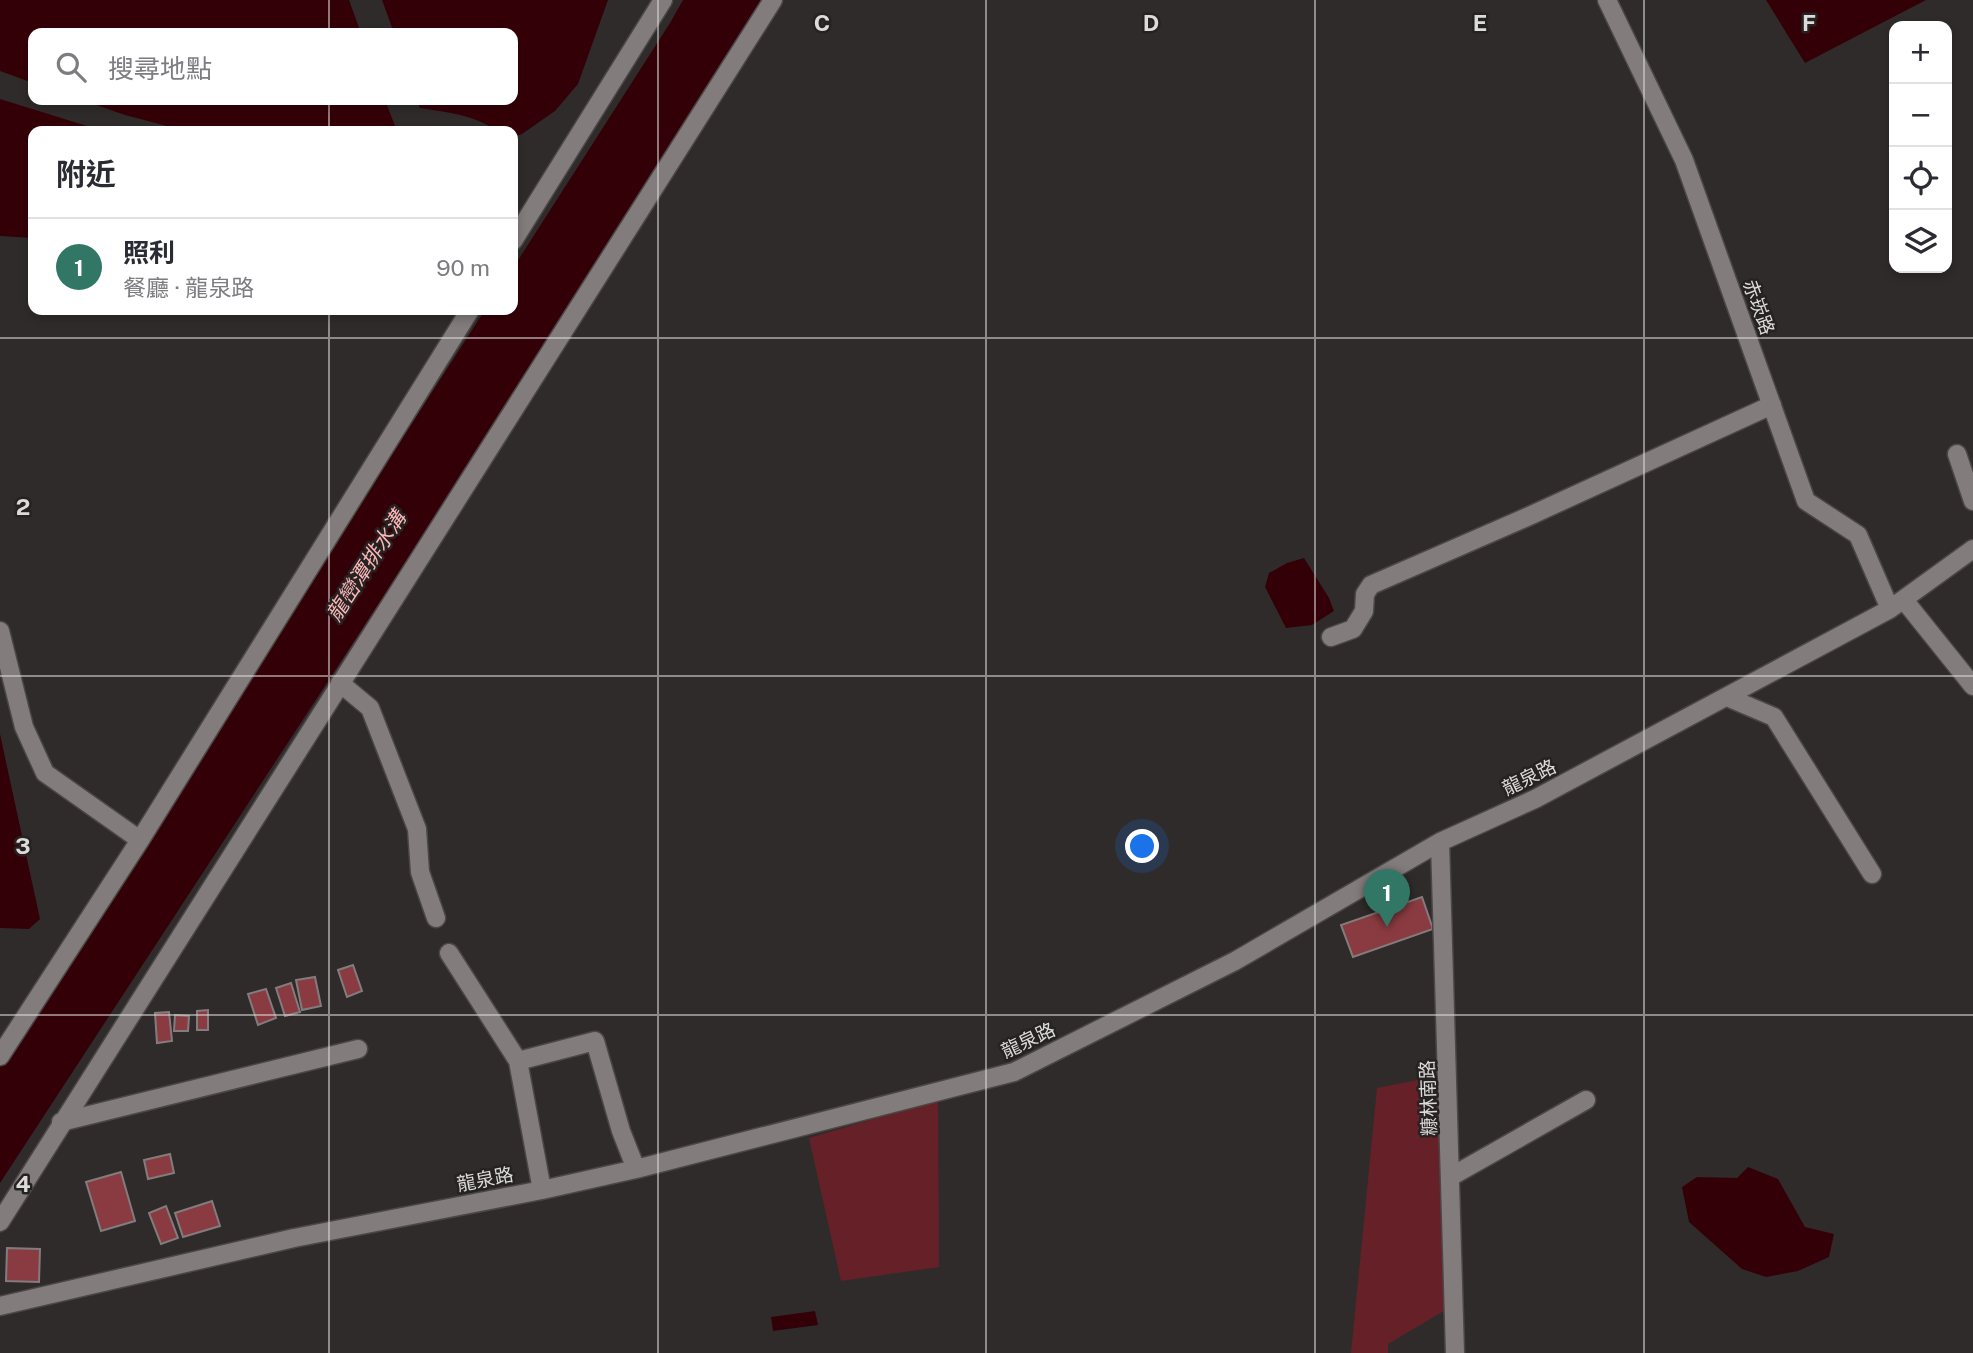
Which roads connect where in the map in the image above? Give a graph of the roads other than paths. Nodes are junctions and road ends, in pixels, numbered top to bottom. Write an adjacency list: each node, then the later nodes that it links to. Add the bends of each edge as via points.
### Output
1 (663, 0): 4 (street)
2 (773, 0): 13 (street)
3 (1607, 0): 6 (street, 赤崁路, via 1684,160)
4 (518, 233)
5 (467, 315): 16 (street)
6 (1772, 405): 10 (street, 赤崁路, via 1806,501 1858,535); 12 (street, via 1371,584 1364,611 1353,629)
7 (1957, 454): 8 (street)
8 (1973, 501)
9 (1973, 549): 10 (street, 龍泉路)
10 (1897, 604): 14 (street, 赤崁路); 15 (street, 龍泉路)
11 (0, 631): 16 (street, via 24,727 45,773)
12 (1331, 637)
13 (340, 683): 19 (street, via 370,708 418,829 420,872); 25 (street)
14 (1973, 686)
15 (1727, 697): 17 (street, 龍泉路, via 1535,799); 18 (street, via 1773,717)
16 (140, 840): 22 (street)
17 (1440, 842): 26 (street, 龍泉路, via 1235,961 1014,1072); 27 (street, 糠林南路)
18 (1872, 874)
19 (436, 918)
20 (449, 953): 23 (street)
21 (358, 1049): 25 (street)
22 (0, 1056)
23 (518, 1061): 26 (street, via 595,1041); 28 (street)
24 (1586, 1100): 27 (street)
25 (61, 1122): 29 (street)
26 (636, 1169): 28 (street, 龍泉路)
27 (1452, 1176): 31 (street, 糠林南路)
28 (542, 1190): 30 (street, 龍泉路, via 294,1238)
29 (0, 1222)
30 (0, 1306)
31 (1455, 1353)

